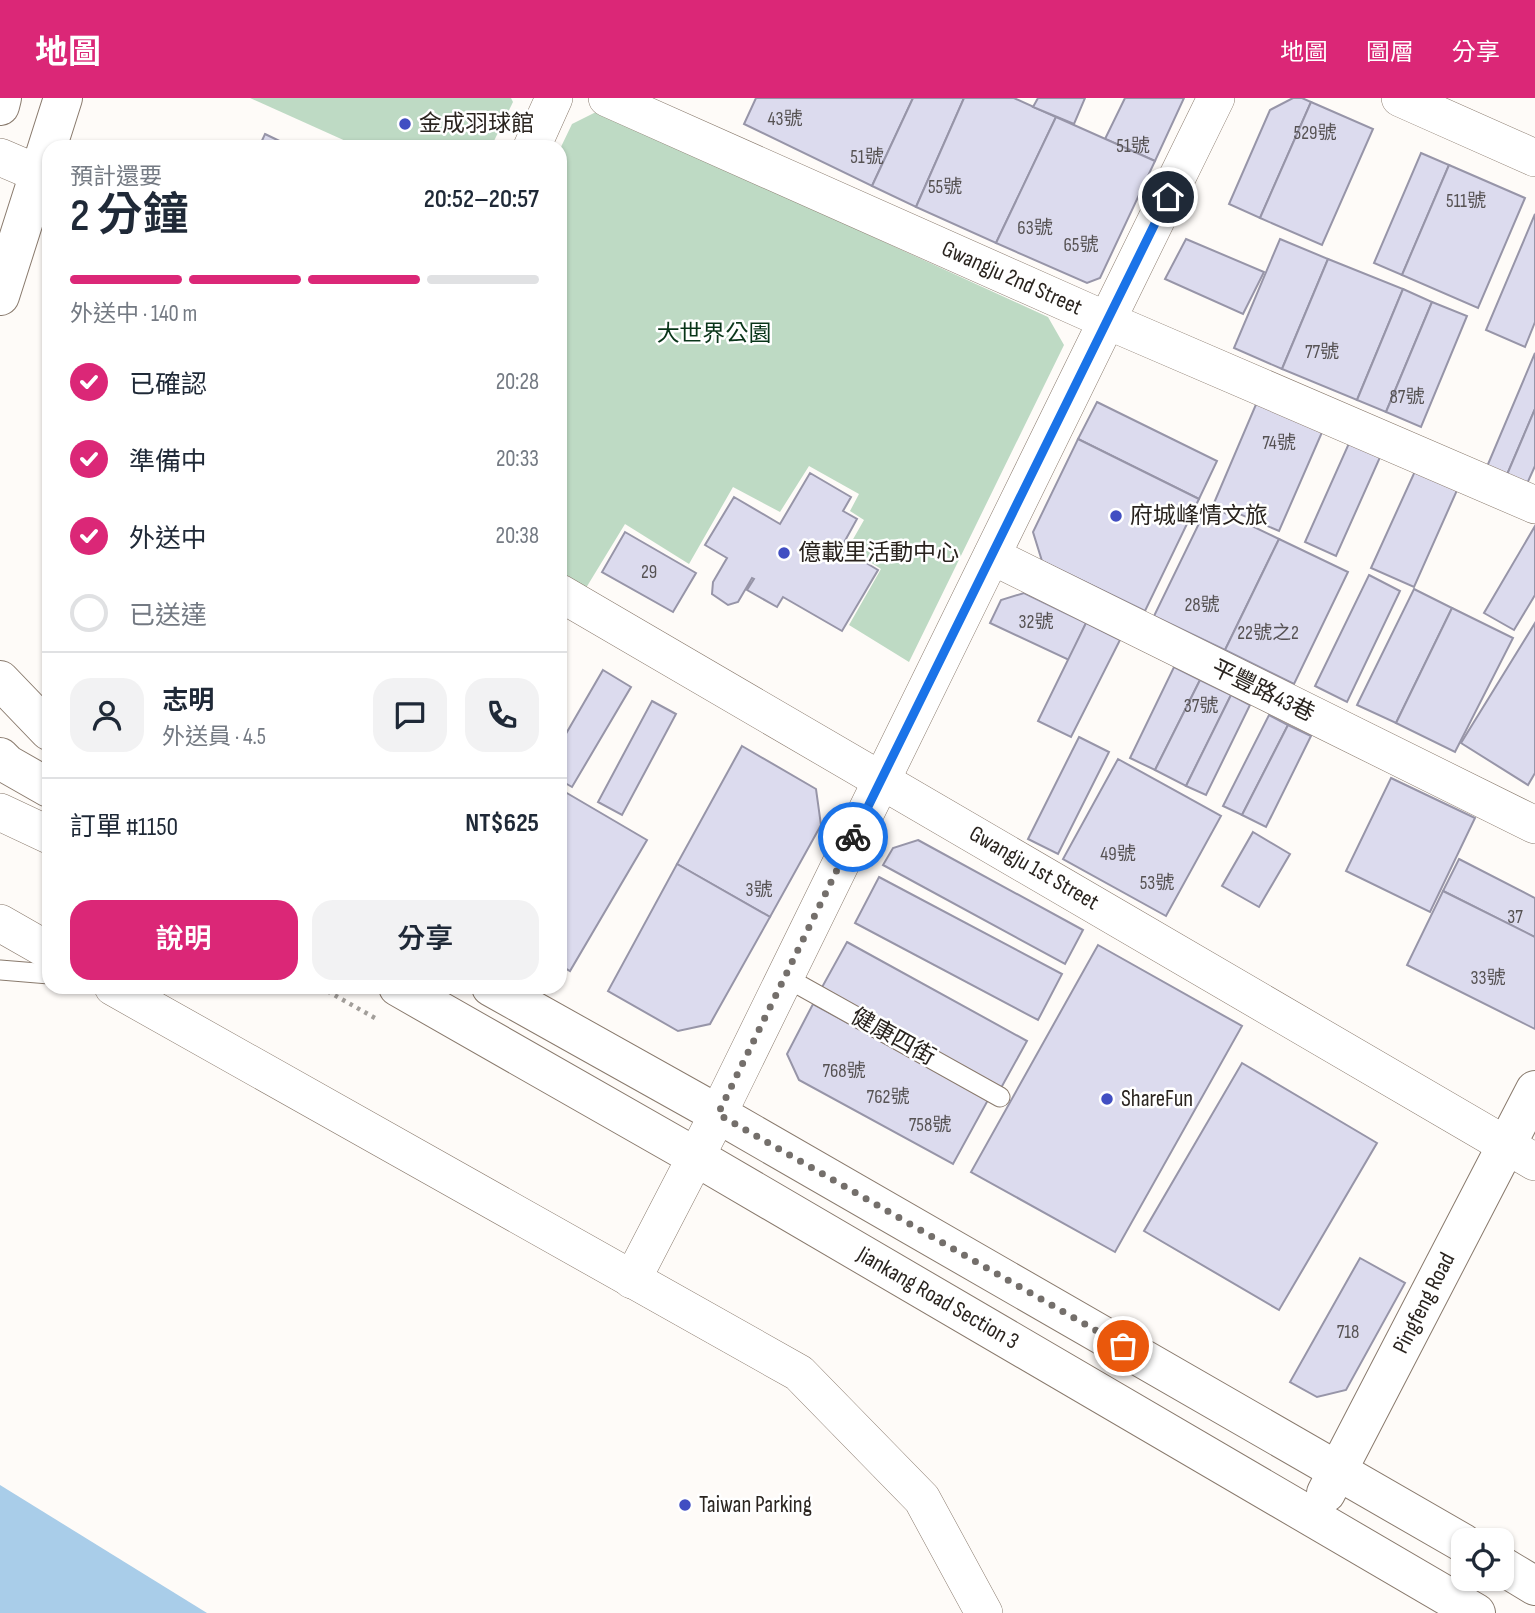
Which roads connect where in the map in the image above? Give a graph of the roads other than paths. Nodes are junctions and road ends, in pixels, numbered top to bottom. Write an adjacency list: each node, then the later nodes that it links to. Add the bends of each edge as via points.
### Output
1 (2, 98): 7 (street)
2 (63, 98): 8 (street)
3 (554, 98): 9 (street)
4 (607, 98): 15 (street, Gwangju 2nd Street)
5 (1216, 98): 15 (street)
6 (1400, 98): 11 (street)
7 (0, 106)
8 (53, 140)
9 (534, 140)
10 (0, 157): 12 (street)
11 (1535, 158)
12 (42, 175)
13 (42, 181): 14 (street)
14 (0, 296)
15 (1108, 321): 16 (street, Gwangju 2nd Street); 17 (street)
16 (1535, 505)
17 (992, 556): 22 (street); 25 (street, 平豐路43巷)
18 (567, 597): 22 (street, Gwangju 1st Street)
19 (0, 680): 20 (street)
20 (42, 724)
21 (2, 763): 23 (street)
22 (882, 779): 31 (street); 38 (street, Gwangju 1st Street)
23 (42, 784)
24 (0, 812): 26 (street)
25 (1535, 825)
26 (42, 832)
27 (0, 923): 28 (street)
28 (42, 947)
29 (0, 970): 30 (lane)
30 (42, 973)
31 (785, 977): 36 (lane, 健康四街); 37 (street)
32 (125, 994): 40 (street)
33 (410, 994): 39 (street, Jiankang Road Section 3)
34 (504, 994): 37 (street)
35 (1535, 1090): 38 (street, Pingfeng Road)
36 (1000, 1097)
37 (718, 1114): 39 (street); 41 (street)
38 (1521, 1153): 41 (street, Pingfeng Road)
39 (696, 1157): 40 (street); 42 (street, Jiankang Road Section 3)
40 (632, 1280): 46 (street, via 799,1373 922,1499)
41 (1338, 1469): 42 (street, Pingfeng Road); 43 (street)
42 (1313, 1516): 47 (street, Jiankang Road Section 3)
43 (1451, 1536)
44 (1514, 1573): 45 (street)
45 (1535, 1586)
46 (984, 1613)
47 (1476, 1613)

